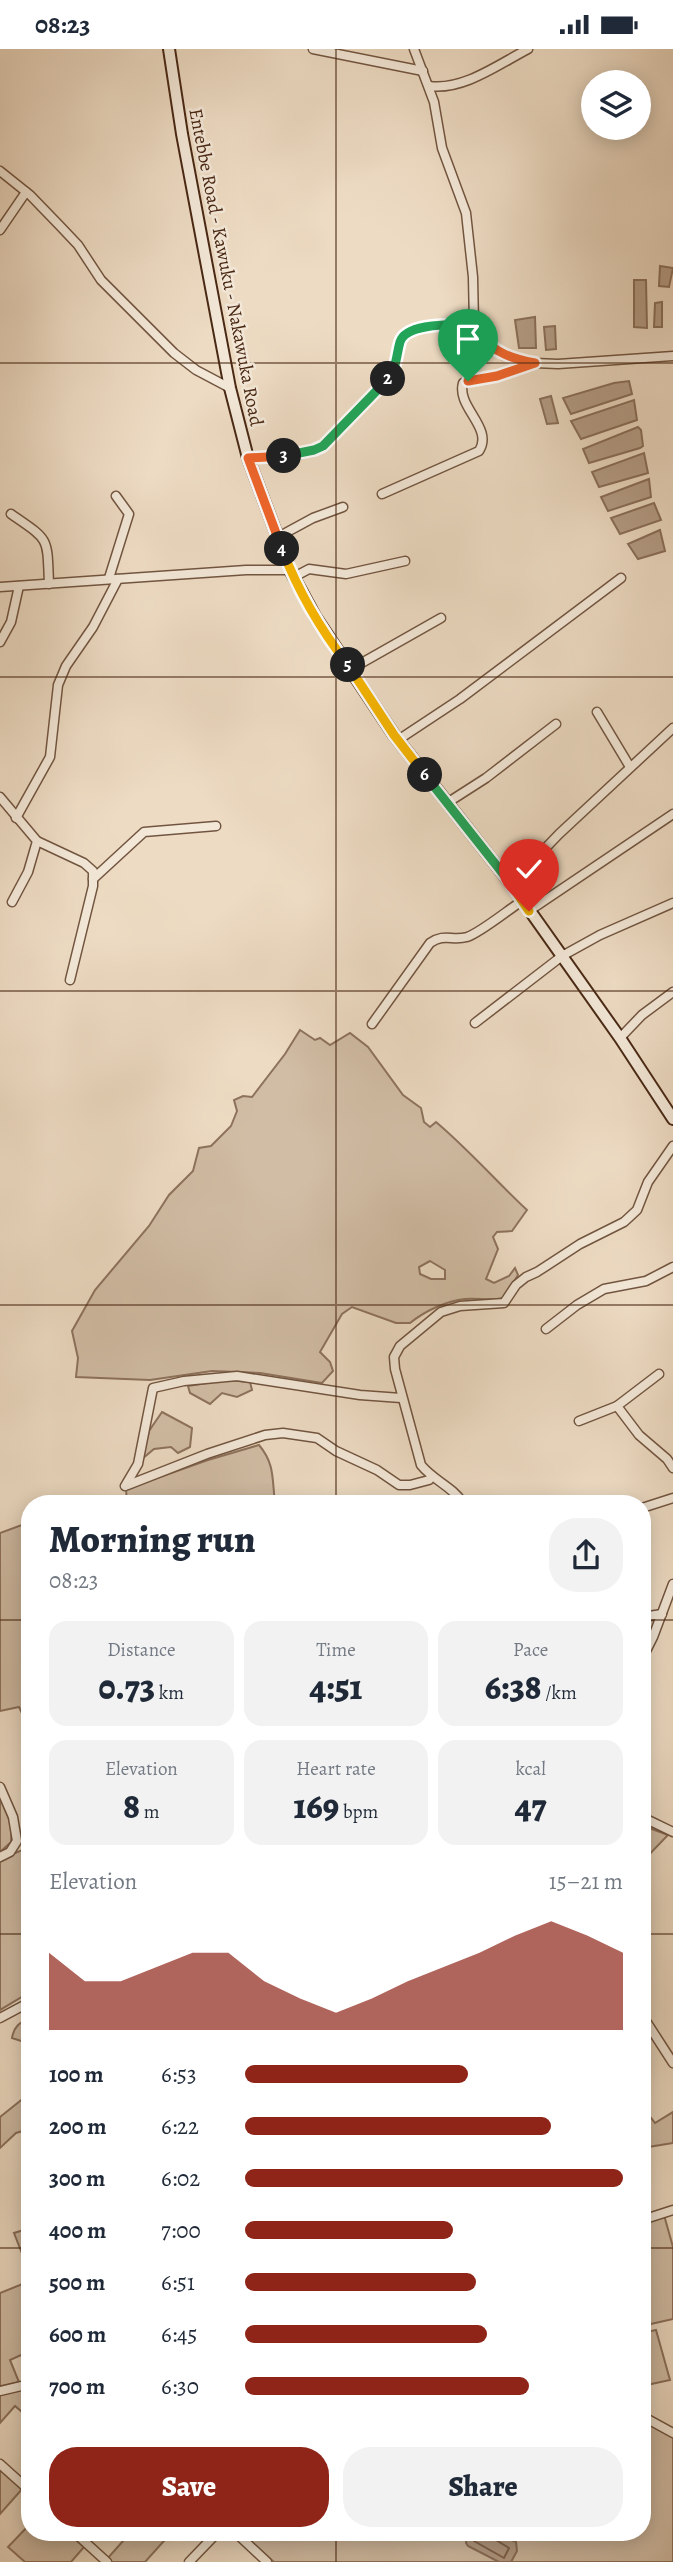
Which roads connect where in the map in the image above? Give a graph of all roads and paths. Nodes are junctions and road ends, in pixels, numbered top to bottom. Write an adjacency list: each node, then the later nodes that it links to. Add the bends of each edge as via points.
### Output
1 (169, 49): 13 (main road, Entebbe Road - Kawuku - Nakawuka Road)
2 (313, 49): 5 (street)
3 (414, 49): 5 (street)
4 (528, 49): 6 (street, via 444,88)
5 (423, 71): 6 (street)
6 (429, 86): 10 (street, via 442,148 466,213)
7 (0, 171): 8 (street)
8 (26, 192): 9 (street); 13 (street, via 78,245 101,280 174,353)
9 (0, 230)
10 (474, 324): 12 (street, via 494,349); 14 (street, via 407,331 390,377 323,446 300,454)
11 (673, 356): 12 (street)
12 (535, 363): 15 (street, via 463,383 464,399 483,436 480,451)
13 (230, 388): 14 (main road, Entebbe Road - Kawuku - Nakawuka Road)
14 (248, 458): 19 (main road, Entebbe Road - Kawuku - Nakawuka Road)
15 (382, 494)
16 (116, 496): 22 (street, via 130,514)
17 (343, 507): 19 (street)
18 (11, 514): 24 (street, via 42,535)
19 (278, 537): 21 (main road, Entebbe Road - Kawuku - Nakawuka Road)
20 (405, 561): 21 (street, via 346,574 309,569)
21 (292, 574): 22 (street, via 246,570); 29 (main road, Entebbe Road - Kawuku - Nakawuka Road)
22 (113, 578): 24 (street); 38 (street, via 93,627 58,685 50,757)
23 (621, 578): 33 (street)
24 (49, 584): 25 (street)
25 (19, 586): 26 (street); 28 (street, via 12,622)
26 (0, 587)
27 (441, 618): 29 (street)
28 (0, 642)
29 (351, 669): 33 (main road, Entebbe Road - Kawuku - Nakawuka Road)
30 (597, 712): 34 (street)
31 (556, 724): 36 (street)
32 (673, 729): 34 (street)
33 (398, 740): 36 (main road, Entebbe Road - Kawuku - Nakawuka Road)
34 (631, 767): 42 (street)
35 (0, 797): 38 (street)
36 (447, 803): 42 (main road, Entebbe Road - Kawuku - Nakawuka Road)
37 (673, 814): 46 (street)
38 (16, 818): 40 (street)
39 (216, 826): 41 (street, via 144,832)
40 (37, 841): 41 (street, via 84,863 93,871); 44 (street, via 29,872)
41 (93, 879): 48 (street)
42 (511, 884): 43 (main road, Entebbe Road - Kawuku - Nakawuka Road)
43 (522, 901): 46 (main road, Entebbe Road - Kawuku - Nakawuka Road); 51 (street, via 470,936 439,937 430,943)
44 (12, 902)
45 (673, 903): 47 (street)
46 (529, 911): 47 (main road, Entebbe Road - Kawuku - Nakawuka Road)
47 (562, 956): 50 (street); 52 (main road, Entebbe Road - Kawuku - Nakawuka Road)
48 (70, 980)
49 (673, 992): 52 (street)
50 (475, 1023)
51 (372, 1024)
52 (620, 1038): 53 (main road, Entebbe Road - Kawuku - Nakawuka Road)
53 (673, 1119)
54 (673, 1146): 58 (street, via 648,1182 637,1210 624,1222 526,1277 504,1303 441,1312 400,1346 394,1357)
55 (673, 1267): 56 (street, via 646,1282 604,1289)
56 (546, 1329)
57 (659, 1374): 59 (street)
58 (401, 1398): 62 (street, via 421,1465); 62 (street, via 237,1376 153,1388 138,1464 125,1486 207,1454 283,1433 317,1438 399,1485)
59 (617, 1406): 60 (street); 61 (street)
60 (579, 1421)
61 (673, 1468)
62 (431, 1477): 63 (street)
63 (457, 1495)
64 (673, 1498): 65 (street)
65 (651, 1505)
66 (673, 1584): 67 (street)
67 (662, 1614): 68 (street); 69 (street)
68 (651, 1616)
69 (651, 1638)
70 (0, 1787): 73 (street, via 17,1841)
71 (651, 1821): 72 (street)
72 (673, 1832)
73 (0, 1857)
74 (21, 2007): 75 (street)
75 (0, 2018)
76 (651, 2029): 77 (street)
77 (673, 2063)
78 (673, 2210): 79 (street)
79 (651, 2217)
80 (21, 2386): 81 (street)
81 (0, 2391)
82 (651, 2421): 83 (street)
83 (673, 2433)
84 (0, 2464): 85 (street)
85 (21, 2483)
86 (84, 2541): 89 (street)
87 (209, 2541): 90 (street)
88 (245, 2541): 91 (street)
89 (107, 2562)
90 (189, 2562)
91 (267, 2562)

